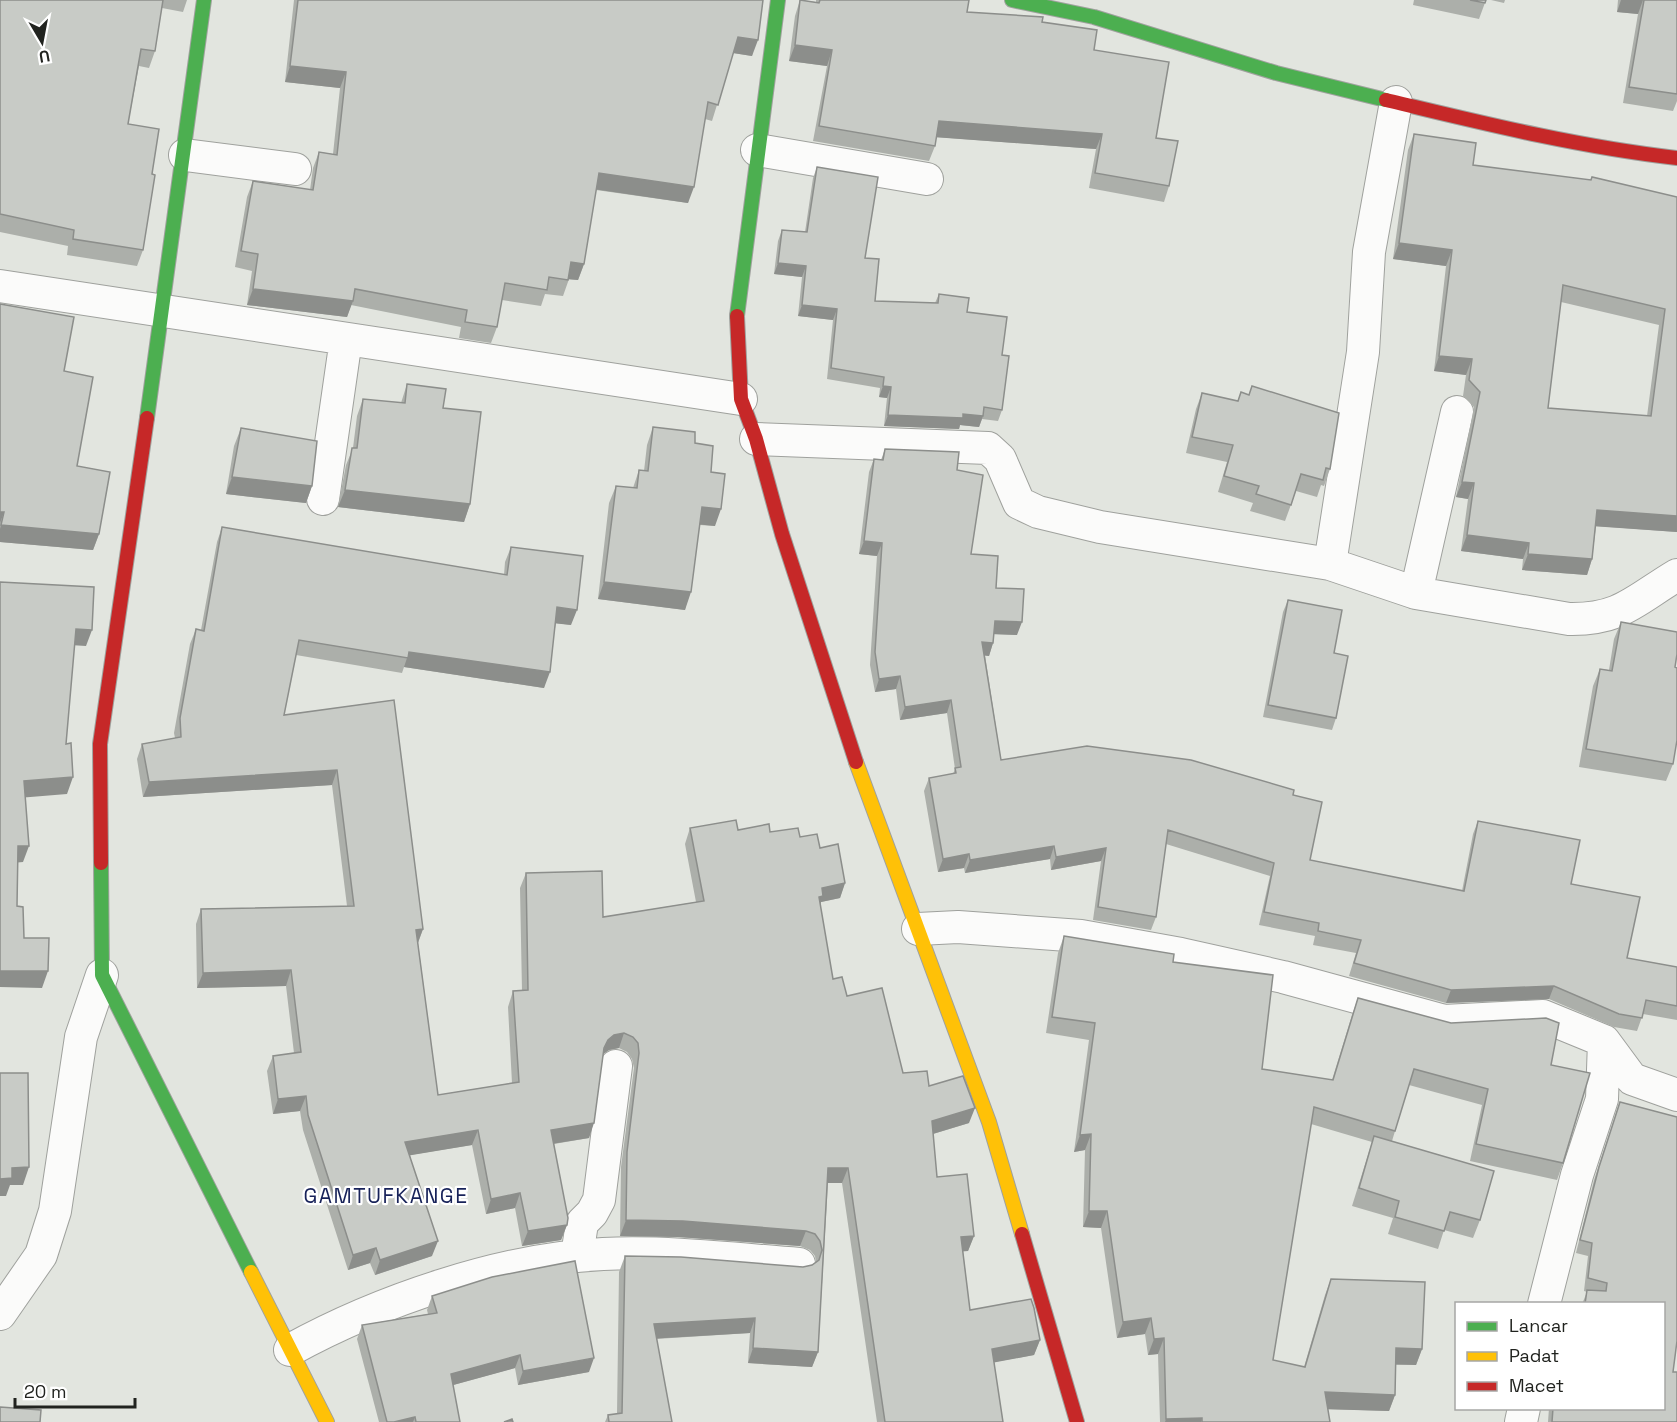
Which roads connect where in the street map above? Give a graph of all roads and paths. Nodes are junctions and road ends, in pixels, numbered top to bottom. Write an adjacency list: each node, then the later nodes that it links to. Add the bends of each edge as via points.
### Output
1 (204, 0): 6 (main road)
2 (778, 0): 5 (main road)
3 (1012, 0): 4 (main road, via 1094,17 1275,73)
4 (1396, 102): 7 (main road, via 1547,136); 17 (street, via 1369,252 1363,352)
5 (757, 150): 9 (street); 13 (main road, via 737,308)
6 (185, 155): 8 (street); 11 (main road)
7 (1677, 158)
8 (295, 169)
9 (927, 179)
10 (0, 286): 11 (street)
11 (163, 312): 12 (street); 21 (main road, via 100,744)
12 (346, 339): 13 (street); 16 (street)
13 (741, 399): 15 (main road)
14 (1456, 412): 19 (street)
15 (756, 439): 17 (street, via 988,448 1000,459 1019,503 1038,512 1100,527); 20 (main road, via 782,534 854,758)
16 (324, 499)
17 (1330, 564): 19 (street)
18 (1677, 575): 19 (street, via 1617,614 1592,619)
19 (1416, 593)
20 (918, 929): 22 (street, via 958,927 1081,936 1283,977 1444,1021 1543,1016); 31 (main road, via 989,1122)
21 (102, 975): 28 (street, via 81,1037 55,1211 41,1255); 29 (main road)
22 (1604, 1041): 24 (street, via 1632,1079); 27 (street, via 1602,1099 1577,1175)
23 (616, 1066): 25 (street, via 599,1200 582,1223)
24 (1677, 1095)
25 (577, 1257): 26 (street, via 678,1255); 29 (street, via 546,1259 475,1276 332,1329)
26 (799, 1264)
27 (1545, 1302)
28 (0, 1314)
29 (290, 1350): 30 (main road)
30 (327, 1422)
31 (1077, 1422)

